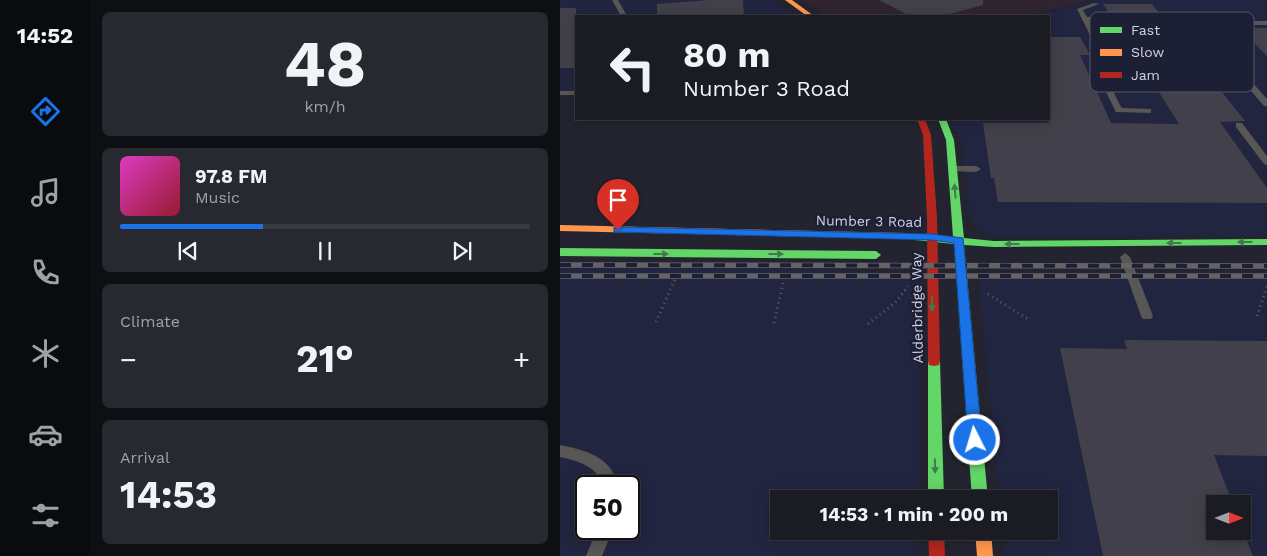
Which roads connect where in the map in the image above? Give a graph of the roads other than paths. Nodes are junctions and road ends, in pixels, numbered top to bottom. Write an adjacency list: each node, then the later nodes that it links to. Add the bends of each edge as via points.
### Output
1 (615, 0): 4 (lane)
2 (788, 0): 5 (main road)
3 (1096, 4): 6 (lane, via 1080,9)
4 (623, 15)
5 (810, 15)
6 (1085, 19): 7 (lane); 8 (lane)
7 (1090, 19)
8 (1090, 28)
9 (1254, 89): 10 (lane); 14 (lane)
10 (1267, 89)
11 (1110, 92): 15 (lane, via 1119,110)
12 (560, 93): 13 (lane)
13 (575, 93)
14 (1267, 104)
15 (1148, 111)
16 (921, 120): 23 (main road, Alderbridge Way, via 927,135 930,166)
17 (942, 120): 20 (main road, Alderbridge Way, via 950,140)
18 (1239, 126): 19 (lane)
19 (1267, 162)
20 (953, 169): 21 (lane); 24 (main road, Alderbridge Way, one-way to 20)
21 (976, 169)
22 (560, 228): 23 (main road, Number 3 Road)
23 (932, 237): 24 (main road, Number 3 Road); 28 (main road, Alderbridge Way)
24 (959, 240): 25 (main road, Number 3 Road, one-way to 24, via 994,244); 28 (main road, Alderbridge Way)
25 (1267, 242)
26 (560, 252): 27 (main road, one-way to 27)
27 (885, 255)
28 (946, 256): 33 (main road, Alderbridge Way, one-way to 33); 34 (main road, Alderbridge Way)
29 (1125, 257): 30 (lane)
30 (1147, 316)
31 (560, 451): 32 (lane, via 582,455 600,466)
32 (604, 475)
33 (936, 490)
34 (979, 490)
35 (601, 540): 38 (lane)
36 (936, 540): 39 (main road)
37 (984, 540): 40 (main road)
38 (594, 556)
39 (937, 556)
40 (985, 556)

